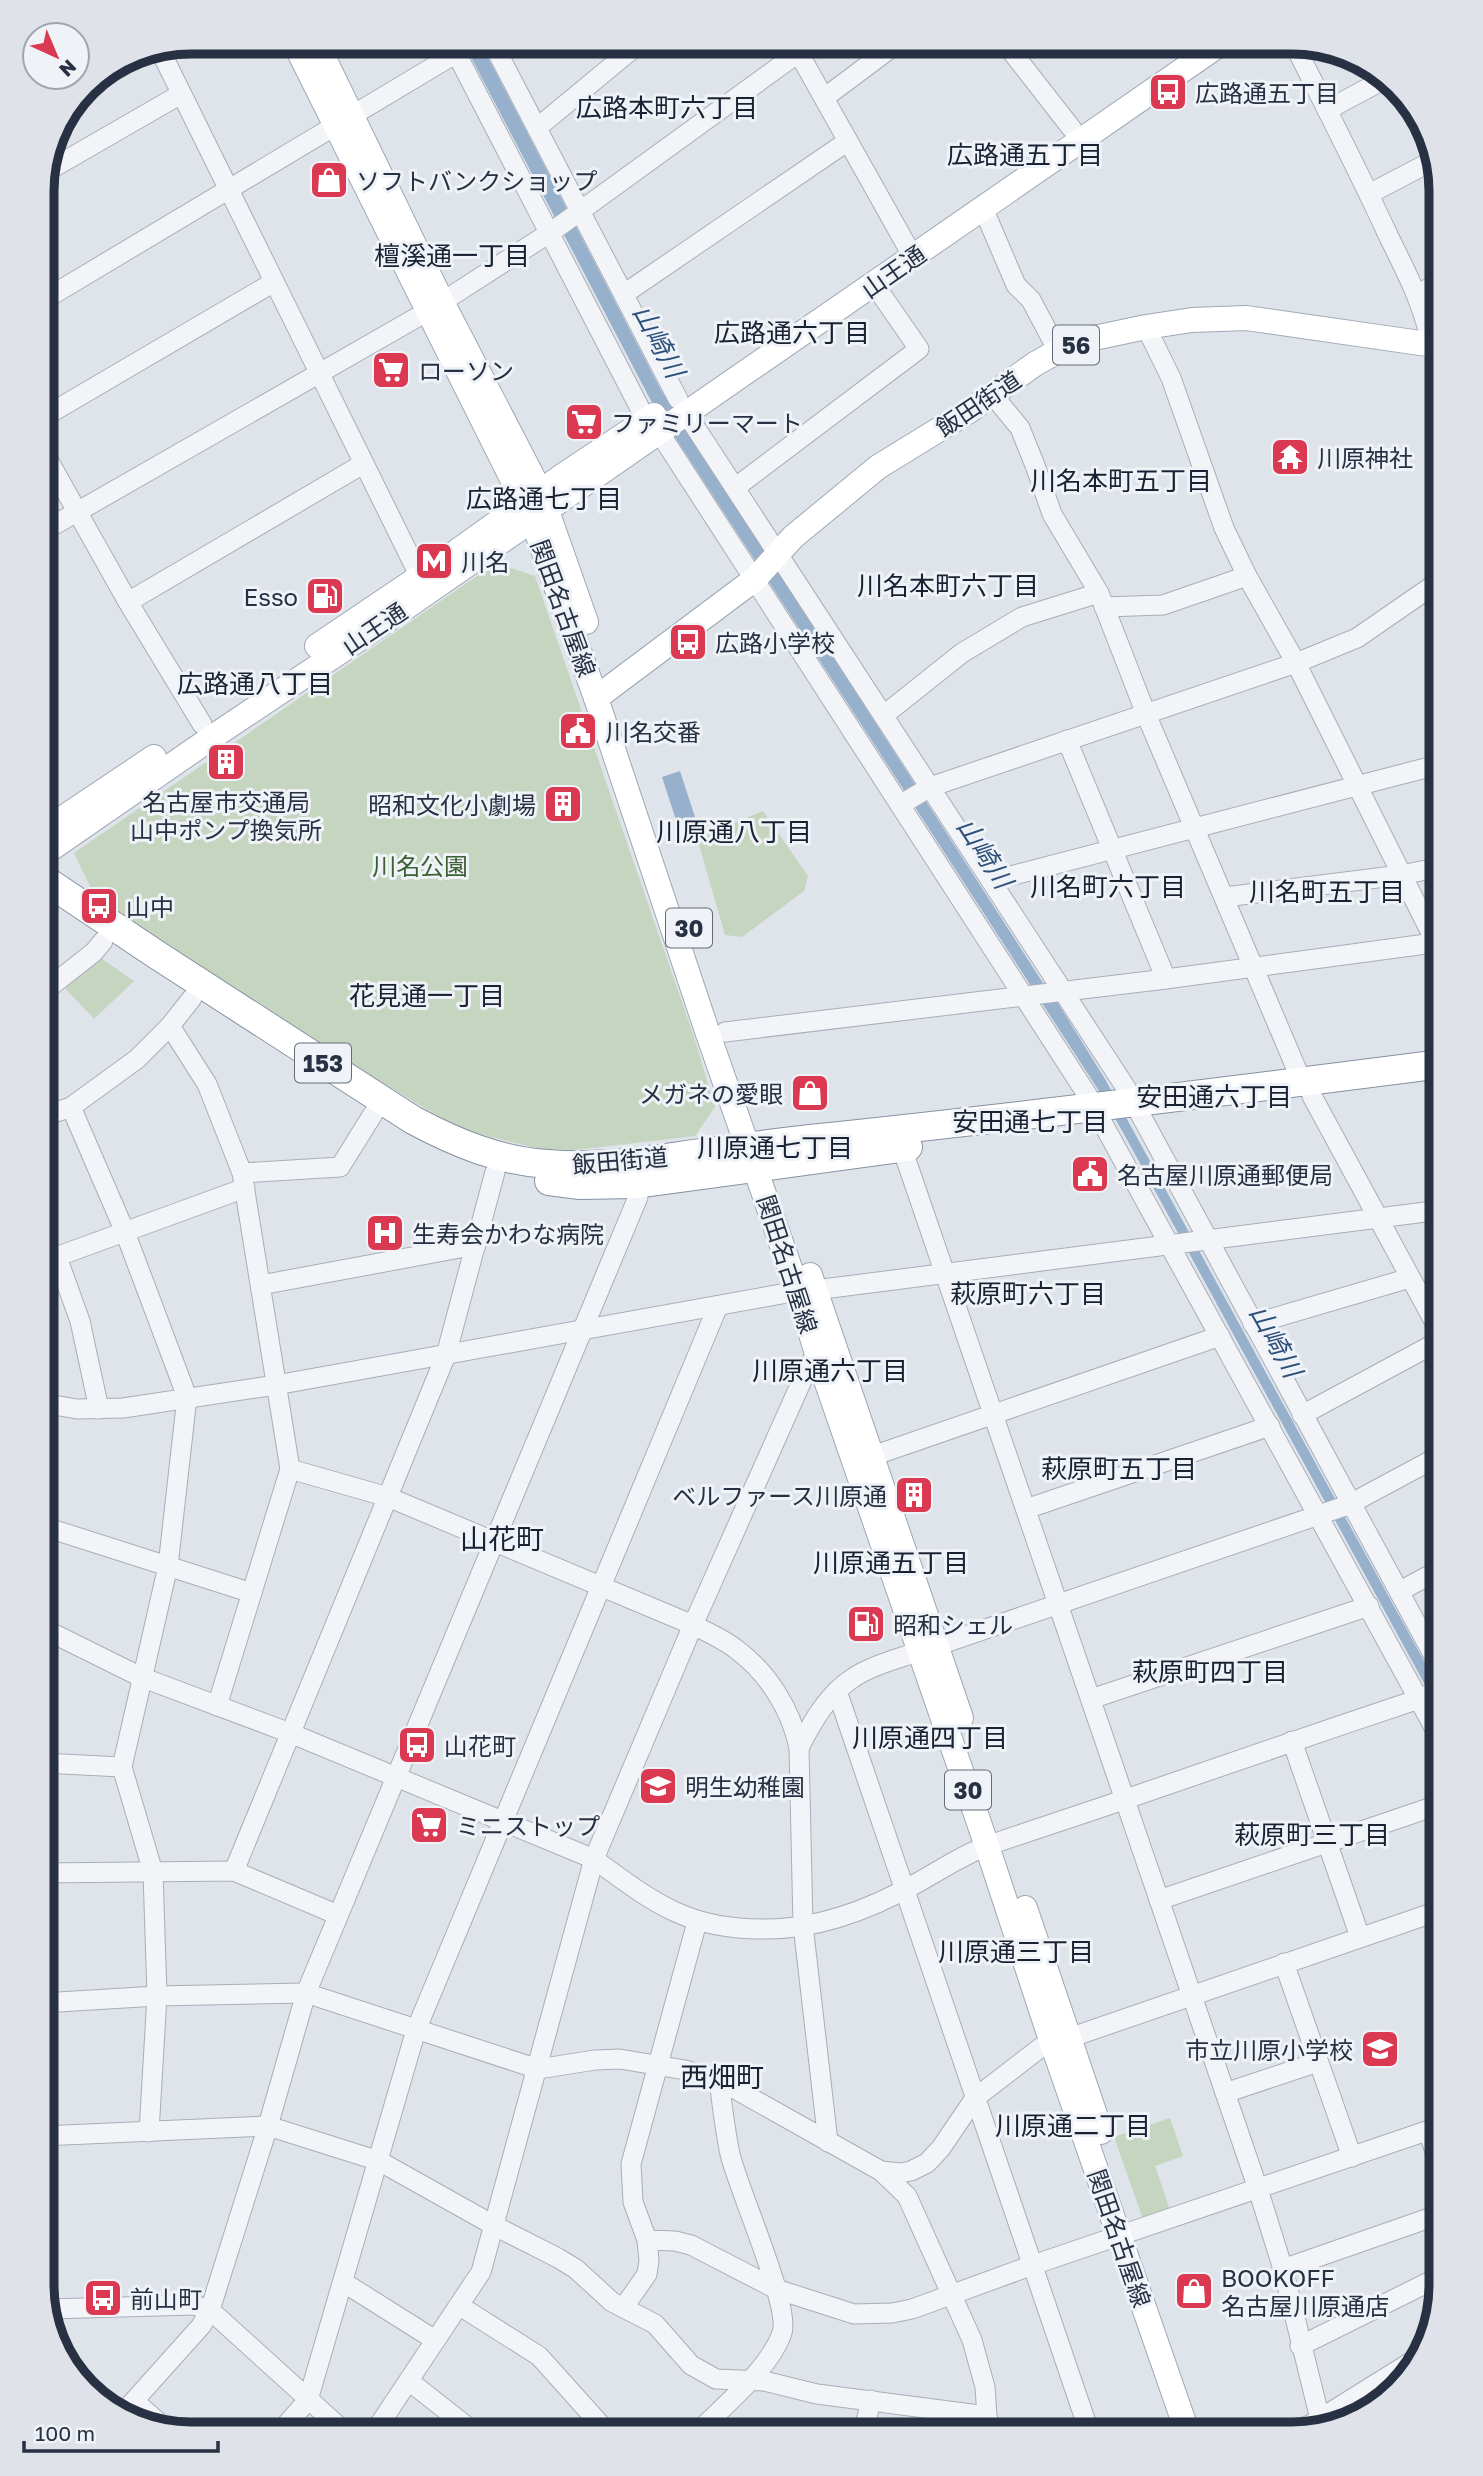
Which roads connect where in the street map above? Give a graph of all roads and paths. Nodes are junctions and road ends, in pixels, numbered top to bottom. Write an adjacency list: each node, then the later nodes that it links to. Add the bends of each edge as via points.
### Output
1 (302, 54): 19 (main road, 関田名古屋線 / 30)
2 (320, 54): 19 (main road, 関田名古屋線 / 30)
3 (449, 54): 19 (street)
4 (465, 54): 29 (street)
5 (498, 54): 20 (street)
6 (626, 54): 20 (street)
7 (785, 55): 28 (street)
8 (799, 55): 17 (street)
9 (882, 55): 17 (street)
10 (1014, 55): 21 (street)
11 (1178, 55): 21 (main road, 山王通)
12 (1204, 55): 27 (main road, 山王通)
13 (1299, 55): 18 (street)
14 (164, 57): 16 (street)
15 (1376, 84): 18 (street)
16 (181, 94): 24 (street); 25 (street)
17 (824, 98): 22 (street)
18 (1326, 110): 26 (street)
19 (343, 121): 25 (street); 37 (main road, 関田名古屋線 / 30)
20 (537, 128): 28 (street)
21 (1072, 129): 30 (main road, 山王通)
22 (848, 141): 30 (street); 35 (street)
23 (1426, 164): 26 (street)
24 (57, 166)
25 (228, 190): 31 (street); 34 (street)
26 (1369, 194): 36 (street)
27 (983, 208): 30 (main road, 山王通); 41 (street, via 1016,285 1031,300)
28 (580, 210): 29 (street); 35 (street)
29 (551, 232): 37 (street); 46 (street)
30 (910, 250): 32 (main road, 山王通); 44 (main road, 山王通)
31 (274, 282): 42 (street); 45 (street)
32 (874, 284): 44 (main road, 山王通); 49 (street, via 919,349)
33 (1429, 288): 36 (street)
34 (55, 293)
35 (624, 294): 44 (street)
36 (1417, 295): 39 (street)
37 (435, 306): 42 (street); 50 (main road, 関田名古屋線 / 30)
38 (1146, 327): 40 (main road, 飯田街道 / 56, via 1246,318); 41 (main road, 飯田街道 / 56); 54 (street, via 1171,379 1224,528)
39 (1429, 329)
40 (1429, 344)
41 (1058, 351): 43 (main road, 飯田街道 / 56)
42 (319, 373): 47 (street); 51 (street)
43 (992, 394): 53 (main road, 飯田街道 / 56, via 878,467 793,537); 58 (street, via 1020,428 1052,514)
44 (681, 407): 46 (main road, 山王通); 49 (street)
45 (55, 410)
46 (654, 425): 50 (main road, 山王通); 56 (street)
47 (363, 464): 55 (street); 59 (street)
48 (55, 471): 51 (street)
49 (736, 487): 53 (street)
50 (536, 506): 55 (main road, 山王通); 61 (main road, 関田名古屋線 / 30); 72 (main road, 山王通)
51 (78, 511): 52 (street); 59 (street)
52 (55, 525)
53 (778, 556): 56 (main road, 飯田街道 / 56); 63 (street)
54 (1247, 576): 58 (street, via 1163,605); 60 (street)
55 (419, 577): 64 (main road, 山王通)
56 (756, 578): 61 (main road, 飯田街道 / 56); 69 (street)
57 (1429, 588): 60 (street, via 1357,638)
58 (1101, 600): 62 (street); 63 (street, via 1022,617 962,653)
59 (128, 602): 64 (street)
60 (1296, 663): 62 (street); 67 (street)
61 (603, 693): 90 (main road, 関田名古屋線 / 30); 100 (main road, 関田名古屋線 / 30, via 708,1034)
62 (1146, 714): 65 (street); 71 (street)
63 (884, 715): 68 (street)
64 (202, 724): 70 (main road, 山王通)
65 (1068, 740): 68 (street); 73 (street)
66 (1429, 767): 67 (street)
67 (1356, 786): 71 (street); 75 (street)
68 (930, 787): 69 (street); 76 (street)
69 (900, 804): 87 (street)
70 (55, 823)
71 (1195, 828): 73 (street); 78 (street)
72 (55, 846)
73 (1114, 849): 76 (street); 84 (street)
74 (1429, 869): 75 (street)
75 (1401, 875): 78 (street); 80 (street)
76 (991, 881): 86 (street)
77 (55, 886): 102 (highway, 飯田街道 / 153, via 440,1134 524,1162)
78 (1225, 897): 83 (street)
79 (55, 909): 81 (highway, 飯田街道 / 153)
80 (1429, 927)
81 (103, 941): 85 (street); 88 (highway, 飯田街道 / 153)
82 (1429, 947): 83 (street)
83 (1252, 966): 84 (street); 93 (street)
84 (1166, 979): 86 (street)
85 (55, 983)
86 (1062, 991): 87 (street); 95 (street)
87 (1024, 996): 90 (street); 98 (street)
88 (192, 998): 89 (street); 97 (highway, 飯田街道 / 153)
89 (170, 1026): 94 (street, via 137,1059); 103 (street, via 207,1084)
90 (725, 1032): 100 (main road, 関田名古屋線 / 30)
91 (1429, 1066): 93 (highway, 飯田街道 / 153)
92 (1429, 1081): 93 (highway, 飯田街道 / 153)
93 (1307, 1089): 95 (highway, 飯田街道 / 153); 105 (street)
94 (71, 1107): 96 (street); 106 (street)
95 (1136, 1110): 98 (highway, 飯田街道 / 153); 107 (street)
96 (55, 1113)
97 (373, 1114): 101 (highway, 飯田街道 / 153, via 441,1153); 103 (street, via 340,1167)
98 (1101, 1115): 99 (highway, 飯田街道 / 153); 100 (highway, 飯田街道 / 153); 109 (street)
99 (902, 1148): 100 (highway, 飯田街道 / 153); 112 (street)
100 (760, 1156): 102 (highway, 飯田街道 / 153); 115 (main road, 関田名古屋線 / 30)
101 (495, 1172): 102 (highway, 飯田街道 / 153, via 580,1185); 108 (street)
102 (635, 1173): 119 (street, via 638,1197)
103 (243, 1181): 106 (street); 114 (street)
104 (1429, 1212): 105 (street)
105 (1377, 1218): 107 (street); 113 (street)
106 (125, 1232): 110 (street); 125 (street)
107 (1207, 1240): 109 (street); 118 (street)
108 (476, 1245): 114 (street); 123 (street)
109 (1171, 1245): 112 (street); 120 (street)
110 (54, 1258)
111 (54, 1271): 127 (street, via 80,1321)
112 (943, 1274): 115 (street); 128 (street)
113 (1410, 1278): 117 (street); 118 (street)
114 (261, 1285): 124 (street)
115 (807, 1290): 116 (street); 122 (main road, 関田名古屋線 / 30); 131 (main road, 関田名古屋線 / 30)
116 (718, 1306): 119 (street); 142 (street)
117 (1429, 1312)
118 (1253, 1324): 129 (street)
119 (582, 1330): 123 (street); 139 (street)
120 (1220, 1336): 128 (street); 130 (street)
121 (1429, 1346): 129 (street)
122 (817, 1354): 131 (main road, 関田名古屋線 / 30); 147 (street)
123 (446, 1355): 124 (street); 134 (street)
124 (276, 1385): 125 (street); 133 (street)
125 (187, 1397): 127 (street); 140 (street)
126 (54, 1405): 127 (street)
127 (99, 1409)
128 (993, 1413): 131 (street); 136 (street)
129 (1302, 1415): 135 (street)
130 (1270, 1426): 136 (street); 137 (street)
131 (863, 1460): 150 (main road, 関田名古屋線 / 30)
132 (1429, 1461): 135 (street)
133 (290, 1469): 134 (street); 144 (street)
134 (388, 1497): 139 (street); 158 (street)
135 (1350, 1504): 137 (street); 143 (street)
136 (1026, 1509): 145 (street)
137 (1321, 1515): 145 (street); 146 (street)
138 (54, 1530): 140 (street)
139 (494, 1543): 142 (street); 163 (street)
140 (168, 1566): 144 (street); 151 (street)
141 (1429, 1575): 143 (street)
142 (602, 1587): 147 (street); 166 (street)
143 (1400, 1591): 149 (street)
144 (251, 1593): 156 (street)
145 (1059, 1604): 150 (street); 154 (street)
146 (1369, 1606): 154 (street); 155 (street)
147 (694, 1625): 160 (street, via 733,1647 757,1668 788,1713); 169 (street)
148 (54, 1634): 151 (street)
149 (1429, 1647)
150 (928, 1649): 152 (street, via 876,1667); 168 (main road, 関田名古屋線 / 30)
151 (141, 1677): 156 (street); 162 (street)
152 (837, 1691): 160 (street, via 818,1713); 173 (street)
153 (1429, 1694): 155 (street)
154 (1091, 1699): 164 (street)
155 (1419, 1699): 157 (street); 159 (street)
156 (217, 1706): 158 (street)
157 (1429, 1718)
158 (290, 1733): 163 (street); 170 (street)
159 (1292, 1741): 164 (street); 167 (street)
160 (799, 1748): 178 (street)
161 (54, 1764): 162 (street)
162 (122, 1768): 171 (street)
163 (395, 1778): 166 (street); 176 (street)
164 (1125, 1799): 168 (street); 174 (street)
165 (1429, 1808): 167 (street)
166 (504, 1822): 169 (street); 185 (street)
167 (1328, 1841): 174 (street); 179 (street)
168 (995, 1844): 173 (street); 186 (main road, 関田名古屋線 / 30)
169 (594, 1859): 177 (street, via 637,1891); 189 (street)
170 (234, 1871): 171 (street); 176 (street)
171 (153, 1872): 172 (street); 183 (street)
172 (54, 1873)
173 (904, 1890): 178 (street, via 856,1912); 192 (street)
174 (1159, 1900): 182 (street)
175 (1429, 1914): 179 (street)
176 (338, 1915): 181 (street)
177 (697, 1922): 178 (street, via 768,1929); 188 (street)
178 (803, 1925): 197 (street)
179 (1360, 1937): 180 (street)
180 (1284, 1963): 182 (street); 187 (street)
181 (306, 1993): 183 (street); 185 (street); 193 (street)
182 (1192, 1995): 186 (street); 191 (street)
183 (157, 1996): 184 (street); 195 (street)
184 (54, 2002)
185 (416, 2030): 189 (street); 199 (street)
186 (1060, 2040): 192 (street, via 1040,2048); 204 (main road, 関田名古屋線 / 30)
187 (1318, 2062): 191 (street); 198 (street)
188 (658, 2066): 189 (street, via 620,2059); 190 (street); 205 (street, via 631,2164 633,2202)
189 (538, 2068): 203 (street)
190 (719, 2080): 197 (street); 210 (street, via 730,2155)
191 (1226, 2093): 201 (street)
192 (975, 2098): 200 (street, via 927,2163 900,2173); 206 (street)
193 (268, 2126): 195 (street); 199 (street); 215 (street)
194 (1429, 2131): 198 (street)
195 (149, 2132): 196 (street)
196 (54, 2136)
197 (828, 2141): 200 (street)
198 (1352, 2157): 201 (street)
199 (379, 2161): 203 (street); 208 (street)
200 (881, 2171): 211 (street, via 907,2196)
201 (1258, 2189): 204 (street); 207 (street)
202 (1429, 2218): 207 (street)
203 (495, 2226): 212 (street, via 481,2272); 213 (street, via 576,2269 612,2302)
204 (1127, 2234): 206 (street); 236 (main road, 関田名古屋線 / 30); 237 (main road, 関田名古屋線 / 30)
205 (647, 2240): 210 (street, via 691,2245); 213 (street, via 647,2274)
206 (1033, 2265): 211 (street); 235 (street)
207 (1283, 2269): 217 (street)
208 (343, 2282): 216 (street); 221 (street)
209 (1429, 2282): 217 (street)
210 (776, 2289): 211 (street, via 854,2314 912,2309); 220 (street, via 783,2330)
211 (953, 2294): 234 (street, via 978,2356)
212 (460, 2306): 216 (street); 230 (street, via 548,2363)
213 (624, 2307): 220 (street, via 654,2324 700,2371 716,2379)
214 (57, 2309): 215 (street, via 194,2305)
215 (210, 2310): 221 (street); 223 (street)
216 (435, 2340): 219 (street)
217 (1300, 2346): 225 (street)
218 (1398, 2371): 224 (street)
219 (409, 2381): 228 (street); 229 (street)
220 (750, 2382): 222 (street); 231 (street)
221 (308, 2400): 226 (street); 227 (street)
222 (871, 2400): 232 (street); 233 (street)
223 (128, 2407)
224 (1334, 2414)
225 (1320, 2418)
226 (289, 2421)
227 (332, 2421)
228 (382, 2421)
229 (460, 2421)
230 (598, 2421)
231 (708, 2421)
232 (866, 2422)
233 (974, 2422)
234 (990, 2422)
235 (1086, 2422)
236 (1184, 2422)
237 (1201, 2422)

